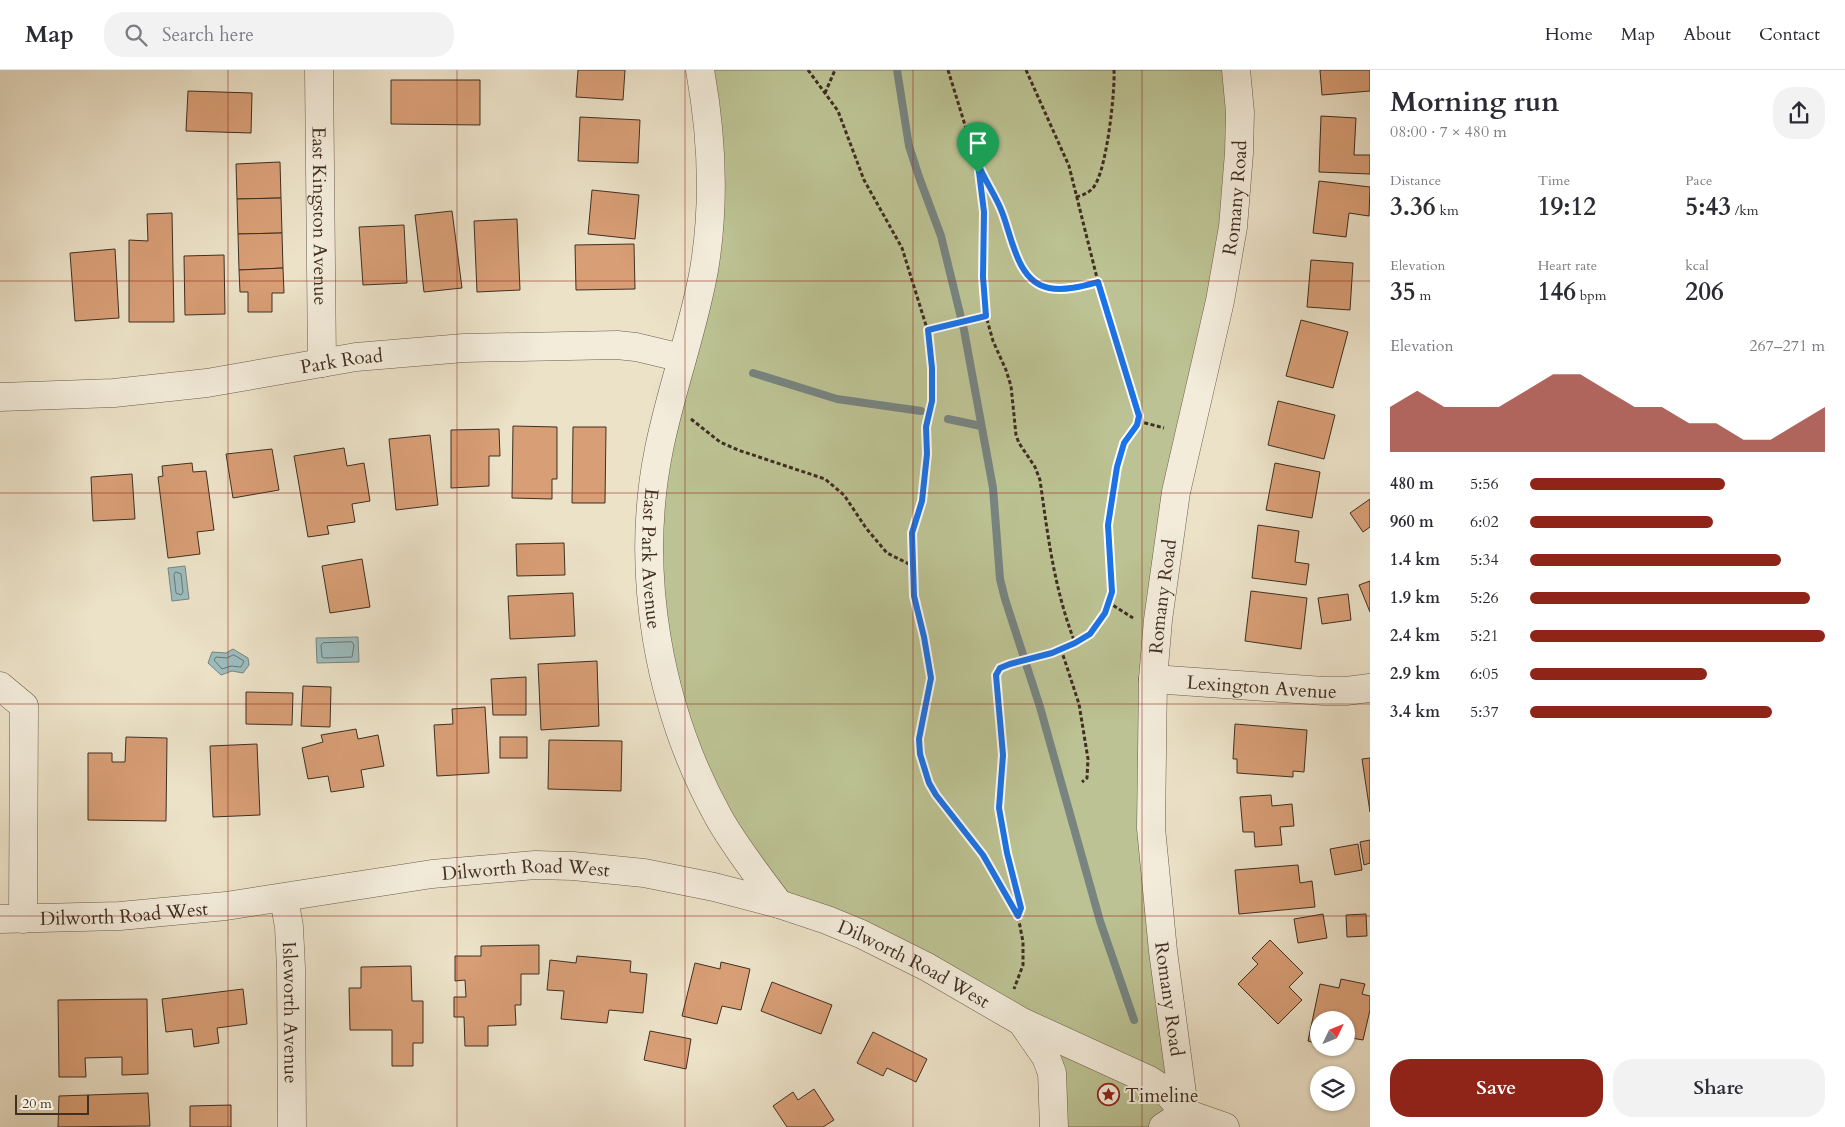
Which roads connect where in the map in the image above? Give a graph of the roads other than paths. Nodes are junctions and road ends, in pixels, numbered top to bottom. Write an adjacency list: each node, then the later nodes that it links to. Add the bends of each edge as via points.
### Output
1 (319, 70): 5 (street, East Kingston Avenue)
2 (700, 70): 4 (street, East Park Avenue, via 706,103 712,190 704,270)
3 (1236, 70): 7 (street, Romany Road, via 1240,153 1233,227 1220,300 1176,492)
4 (682, 358): 5 (street, Park Road, via 617,345 464,348); 11 (street, East Park Avenue, via 667,413 652,492 649,553 653,614 662,666 681,732 707,793 734,842)
5 (322, 362): 6 (street, Park Road, via 207,383 67,396)
6 (0, 397)
7 (1153, 679): 9 (street, Lexington Avenue, via 1324,691); 14 (street, Romany Road, via 1151,828)
8 (0, 686): 12 (street, via 24,706)
9 (1370, 688)
10 (284, 898): 11 (street, Dilworth Road West, via 432,874 535,865 644,873); 12 (street, Dilworth Road West, via 120,916); 15 (street, Isleworth Avenue, via 291,968)
11 (779, 904): 13 (street, Dilworth Road West, via 861,934 927,967)
12 (12, 919)
13 (1022, 1022): 14 (street, Dilworth Road West, via 1149,1080 1166,1091); 16 (street, Dilworth Road West, via 1037,1041 1052,1073)
14 (1178, 1122): 17 (street)
15 (292, 1127)
16 (1054, 1127)
17 (1225, 1127)

